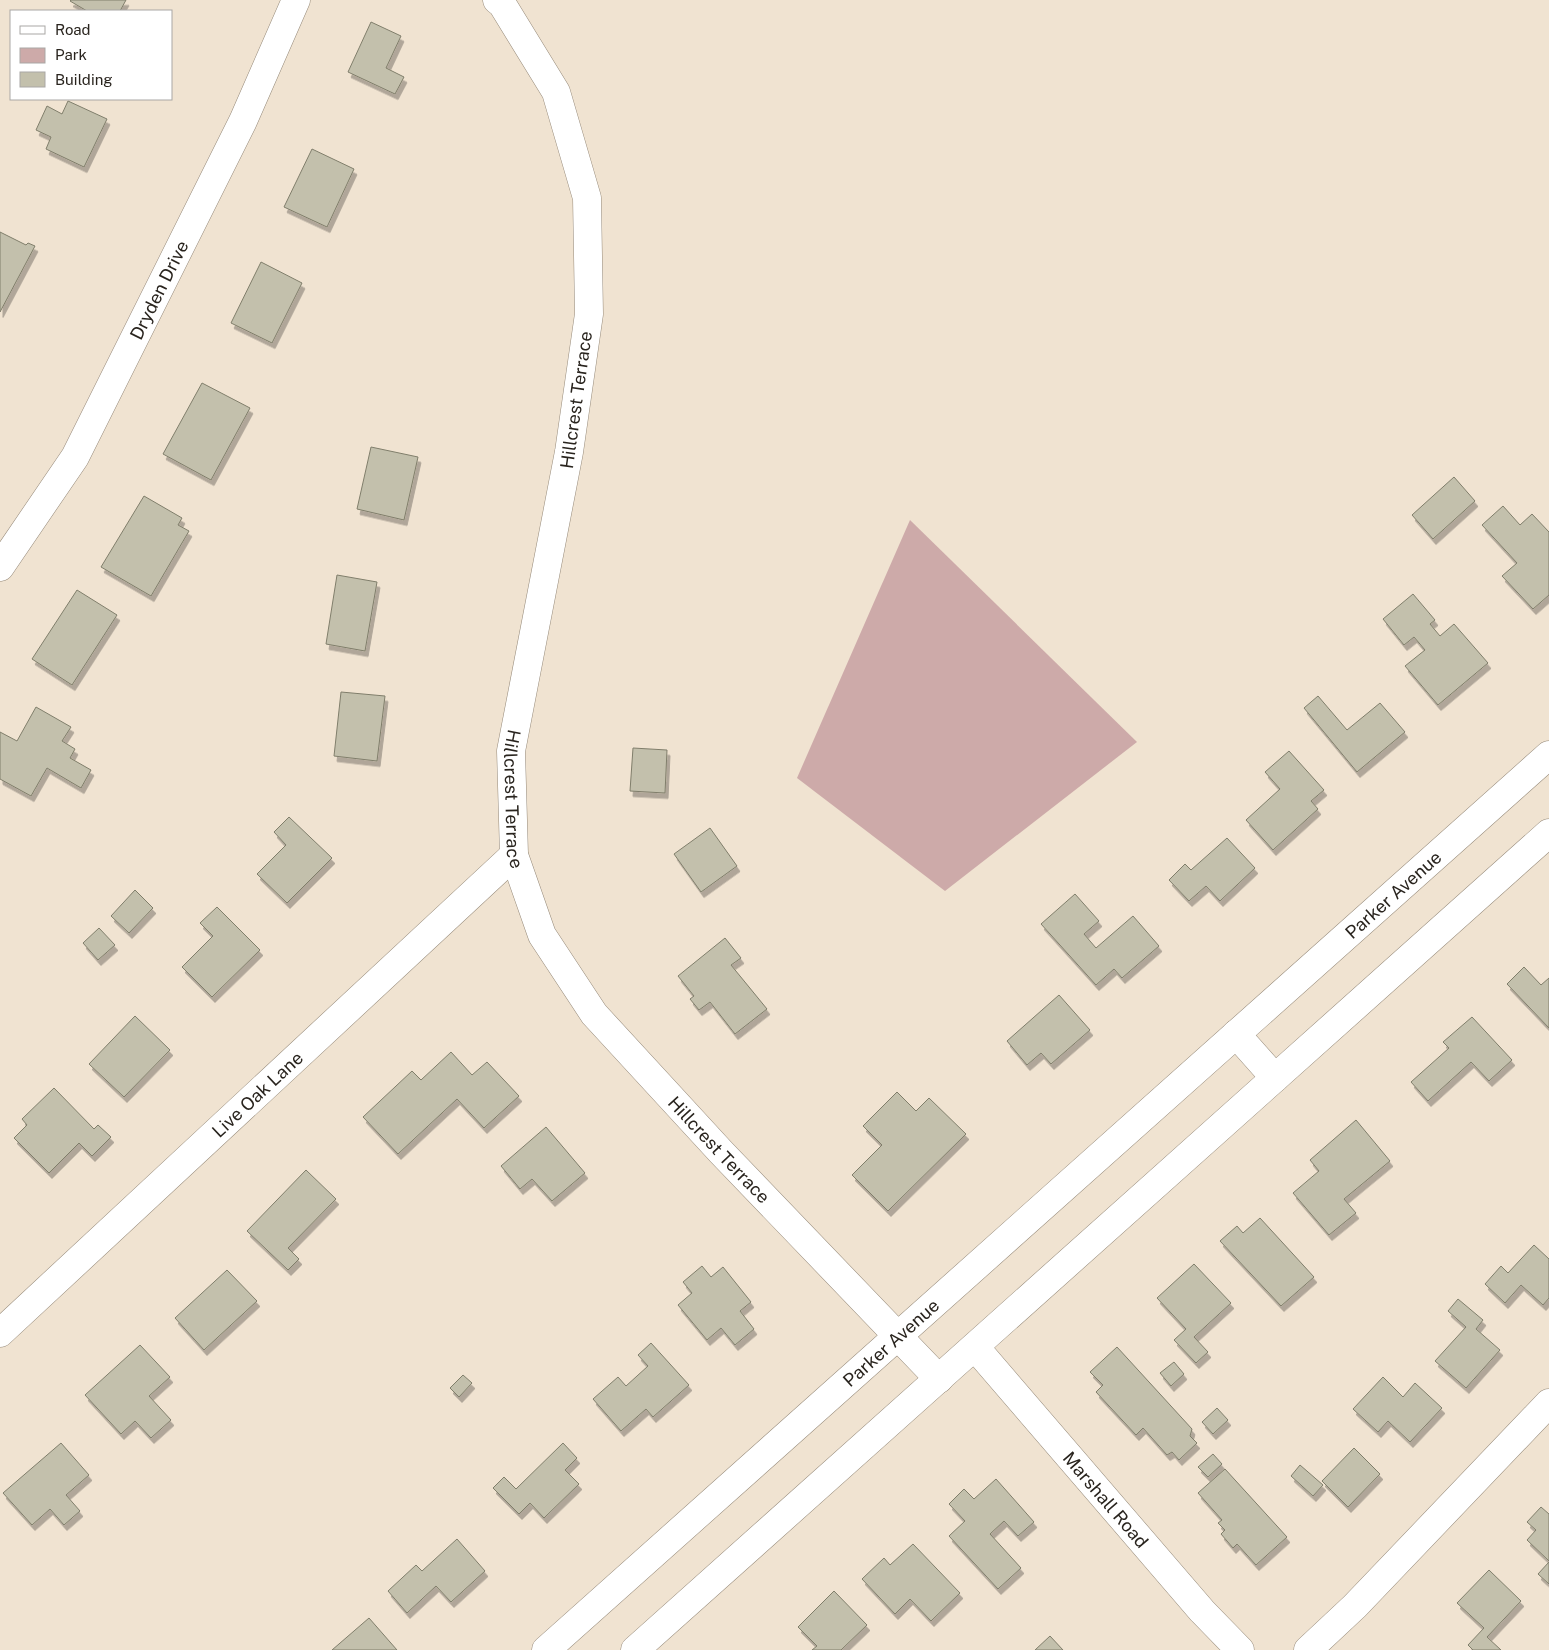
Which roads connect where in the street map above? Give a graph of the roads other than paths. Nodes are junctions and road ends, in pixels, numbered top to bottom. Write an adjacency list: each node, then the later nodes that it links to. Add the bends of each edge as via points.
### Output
1 (296, 0): 3 (street, Dryden Drive, via 243,121 75,457)
2 (497, 0): 6 (street, Hillcrest Terrace, via 556,92 587,198 588,314 570,452 511,752)
3 (0, 568)
4 (1549, 755): 7 (street, Parker Avenue)
5 (1549, 833): 8 (street)
6 (514, 855): 9 (street, Live Oak Lane); 10 (street, Hillcrest Terrace, via 542,936 594,1014)
7 (1236, 1034): 8 (street); 10 (street, Parker Avenue)
8 (1275, 1078): 11 (street)
9 (0, 1334)
10 (897, 1336): 12 (street, Hillcrest Terrace); 14 (street, Parker Avenue)
11 (975, 1348): 12 (street); 16 (street, Marshall Road, via 1202,1611)
12 (939, 1379): 15 (street)
13 (1549, 1404): 17 (street, via 1355,1606)
14 (546, 1650)
15 (635, 1650)
16 (1240, 1650)
17 (1308, 1650)

